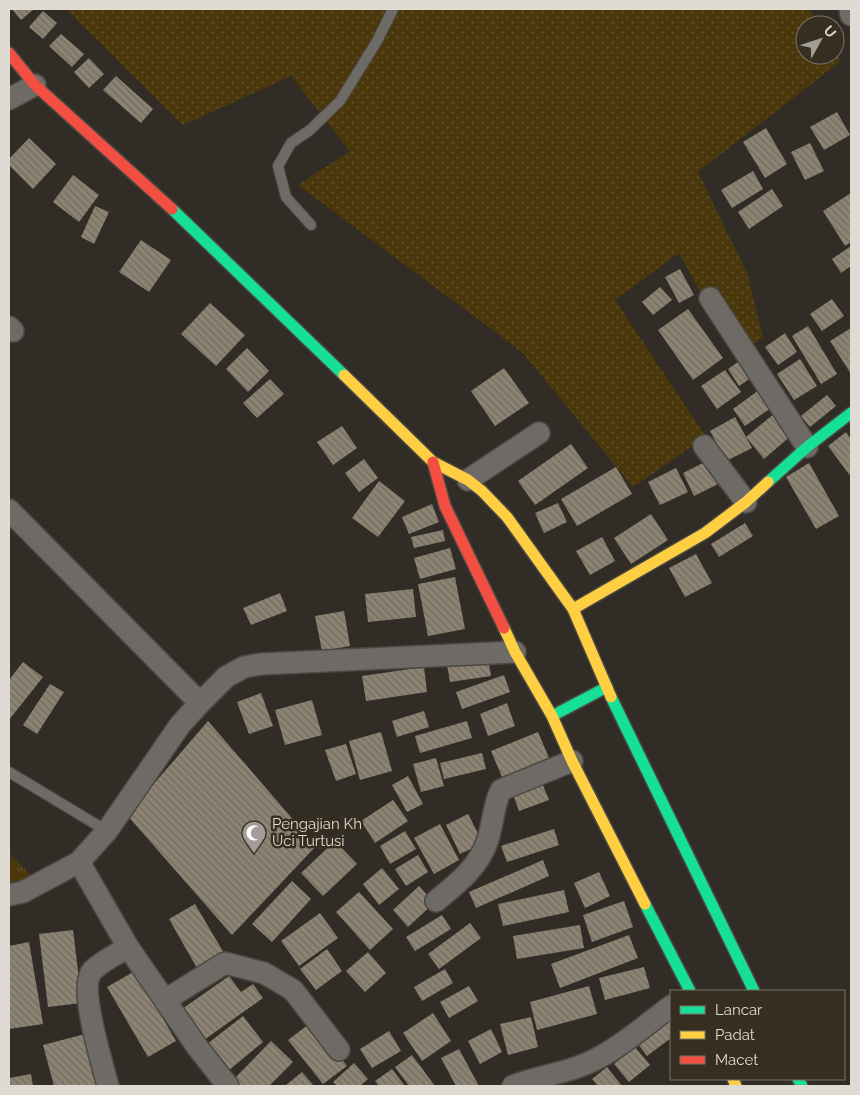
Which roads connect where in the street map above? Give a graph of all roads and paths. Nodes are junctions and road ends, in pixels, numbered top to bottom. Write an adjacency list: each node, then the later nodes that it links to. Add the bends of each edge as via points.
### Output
1 (392, 9): 7 (lane, via 340,101 291,143 278,166 286,197)
2 (850, 9): 3 (street)
3 (851, 15)
4 (9, 54): 5 (street)
5 (35, 85): 6 (street); 13 (street, via 182,217)
6 (9, 99)
7 (311, 225)
8 (710, 298): 12 (street)
9 (851, 413): 12 (street)
10 (539, 433): 14 (street)
11 (704, 446): 15 (street)
12 (807, 447): 15 (street)
13 (433, 462): 14 (street); 18 (street, via 445,506)
14 (468, 480): 17 (street, via 507,517)
15 (746, 502): 17 (street, via 705,533)
16 (9, 510): 20 (street)
17 (573, 609): 19 (street)
18 (515, 652): 20 (street, via 261,664 244,667 226,677); 21 (street)
19 (607, 687): 21 (street); 30 (street)
20 (200, 703): 24 (street, via 180,725)
21 (552, 716): 22 (street)
22 (572, 761): 27 (street, via 501,790 488,841 474,865 461,881); 29 (street)
23 (9, 772): 24 (lane)
24 (107, 831): 25 (street)
25 (78, 862): 26 (street, via 23,892); 28 (street)
26 (9, 895)
27 (436, 901)
28 (128, 947): 31 (street); 34 (street, via 91,971 87,981 87,1004)
29 (689, 990)
30 (754, 990)
31 (165, 1000): 33 (street, via 225,963 264,973 293,990); 35 (street)
32 (670, 1007): 36 (street, via 629,1038 589,1062)
33 (339, 1050)
34 (108, 1086)
35 (228, 1086)
36 (513, 1086)

